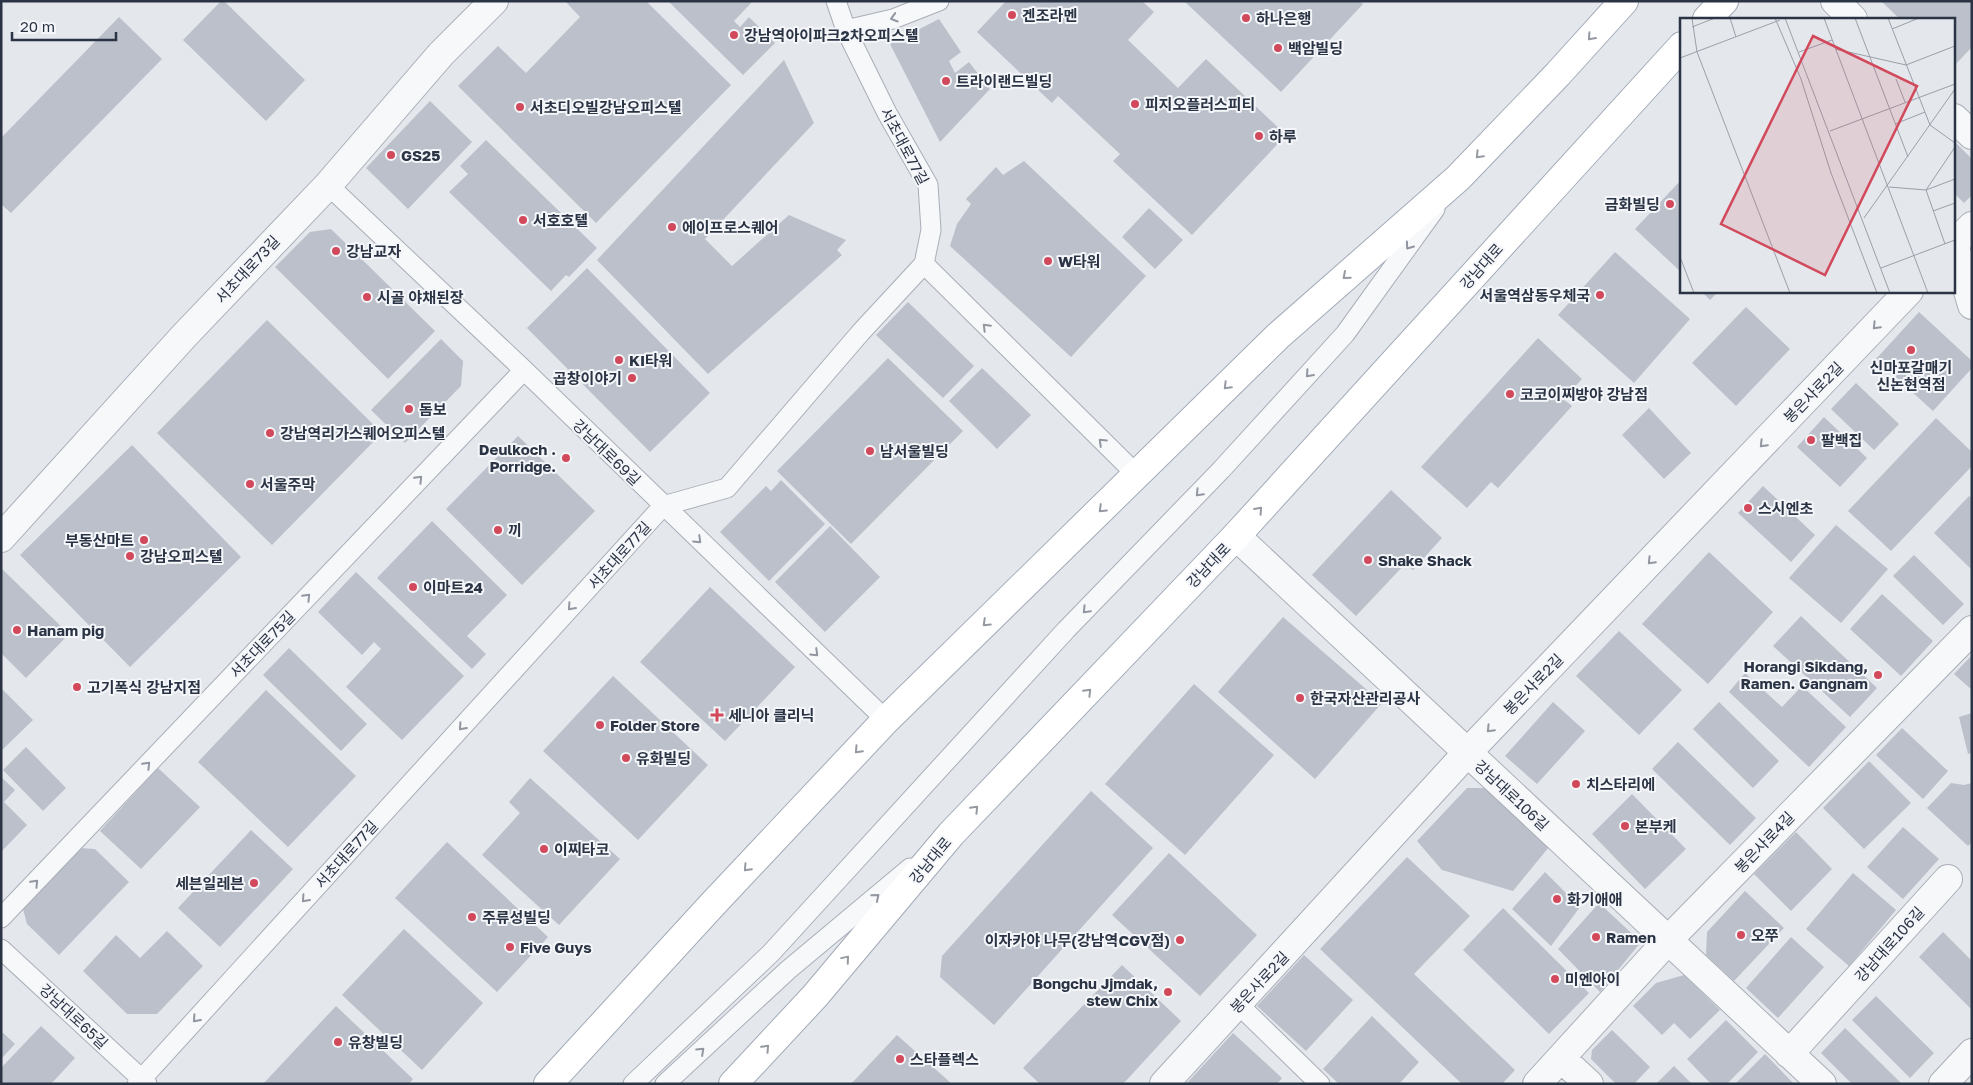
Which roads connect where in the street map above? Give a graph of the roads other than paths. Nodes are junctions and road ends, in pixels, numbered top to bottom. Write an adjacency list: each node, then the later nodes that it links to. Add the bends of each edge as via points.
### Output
1 (494, 1): 14 (street, 서초대로73길, via 441,54)
2 (836, 1): 9 (lane, 서초대로77길)
3 (939, 1): 9 (lane, one-way to 9, via 893,19)
4 (1624, 1): 13 (main road, one-way to 13)
5 (1724, 1): 7 (main road)
6 (1835, 1): 8 (street)
7 (1708, 18)
8 (1852, 18)
9 (846, 30): 18 (lane, 서초대로77길, via 928,185 932,230)
10 (1680, 48): 24 (main road, 강남대로, one-way to 10)
11 (1956, 120): 12 (street)
12 (1972, 135)
13 (1458, 178): 22 (main road, one-way to 22, via 1278,336); 40 (lane, one-way to 40, via 1345,334 1221,470 1066,630 771,953)
14 (328, 185): 21 (lane, 강남대로69길); 25 (street, 서초대로73길, via 184,336)
15 (1972, 226): 16 (street)
16 (1956, 242)
17 (1956, 251): 20 (street)
18 (924, 264): 22 (lane, one-way to 18); 23 (lane, 서초대로77길, via 727,488)
19 (1908, 292): 28 (street, 봉은사로2길, one-way to 28)
20 (1972, 305)
21 (524, 370): 23 (lane, 강남대로69길); 31 (lane, 서초대로75길, one-way to 21)
22 (1137, 475): 27 (main road, one-way to 27)
23 (663, 506): 27 (lane, 강남대로69길, one-way to 27); 38 (lane, 서초대로77길, one-way to 38)
24 (1236, 536): 28 (street, 강남대로106길); 29 (main road, 강남대로, one-way to 24)
25 (1, 538)
26 (1972, 630): 32 (street, 봉은사로4길)
27 (886, 720): 39 (main road, one-way to 39)
28 (1467, 754): 32 (street, 강남대로106길); 34 (street, 봉은사로2길)
29 (951, 834): 41 (lane, one-way to 29, via 788,970); 42 (main road, 강남대로, one-way to 29, via 815,996)
30 (1948, 879): 36 (street, 강남대로106길)
31 (1, 918)
32 (1669, 939): 36 (street, 강남대로106길); 37 (street, 봉은사로4길)
33 (1, 949): 38 (lane, 강남대로65길)
34 (1238, 1004): 43 (street, 봉은사로2길); 44 (lane)
35 (1972, 1053): 48 (street)
36 (1790, 1054): 47 (street, 강남대로106길)
37 (1561, 1058): 45 (street, 봉은사로4길); 46 (street)
38 (142, 1082)
39 (548, 1084)
40 (632, 1084)
41 (665, 1084)
42 (733, 1084)
43 (1164, 1084)
44 (1320, 1084)
45 (1537, 1084)
46 (1589, 1084)
47 (1822, 1084)
48 (1943, 1084)

